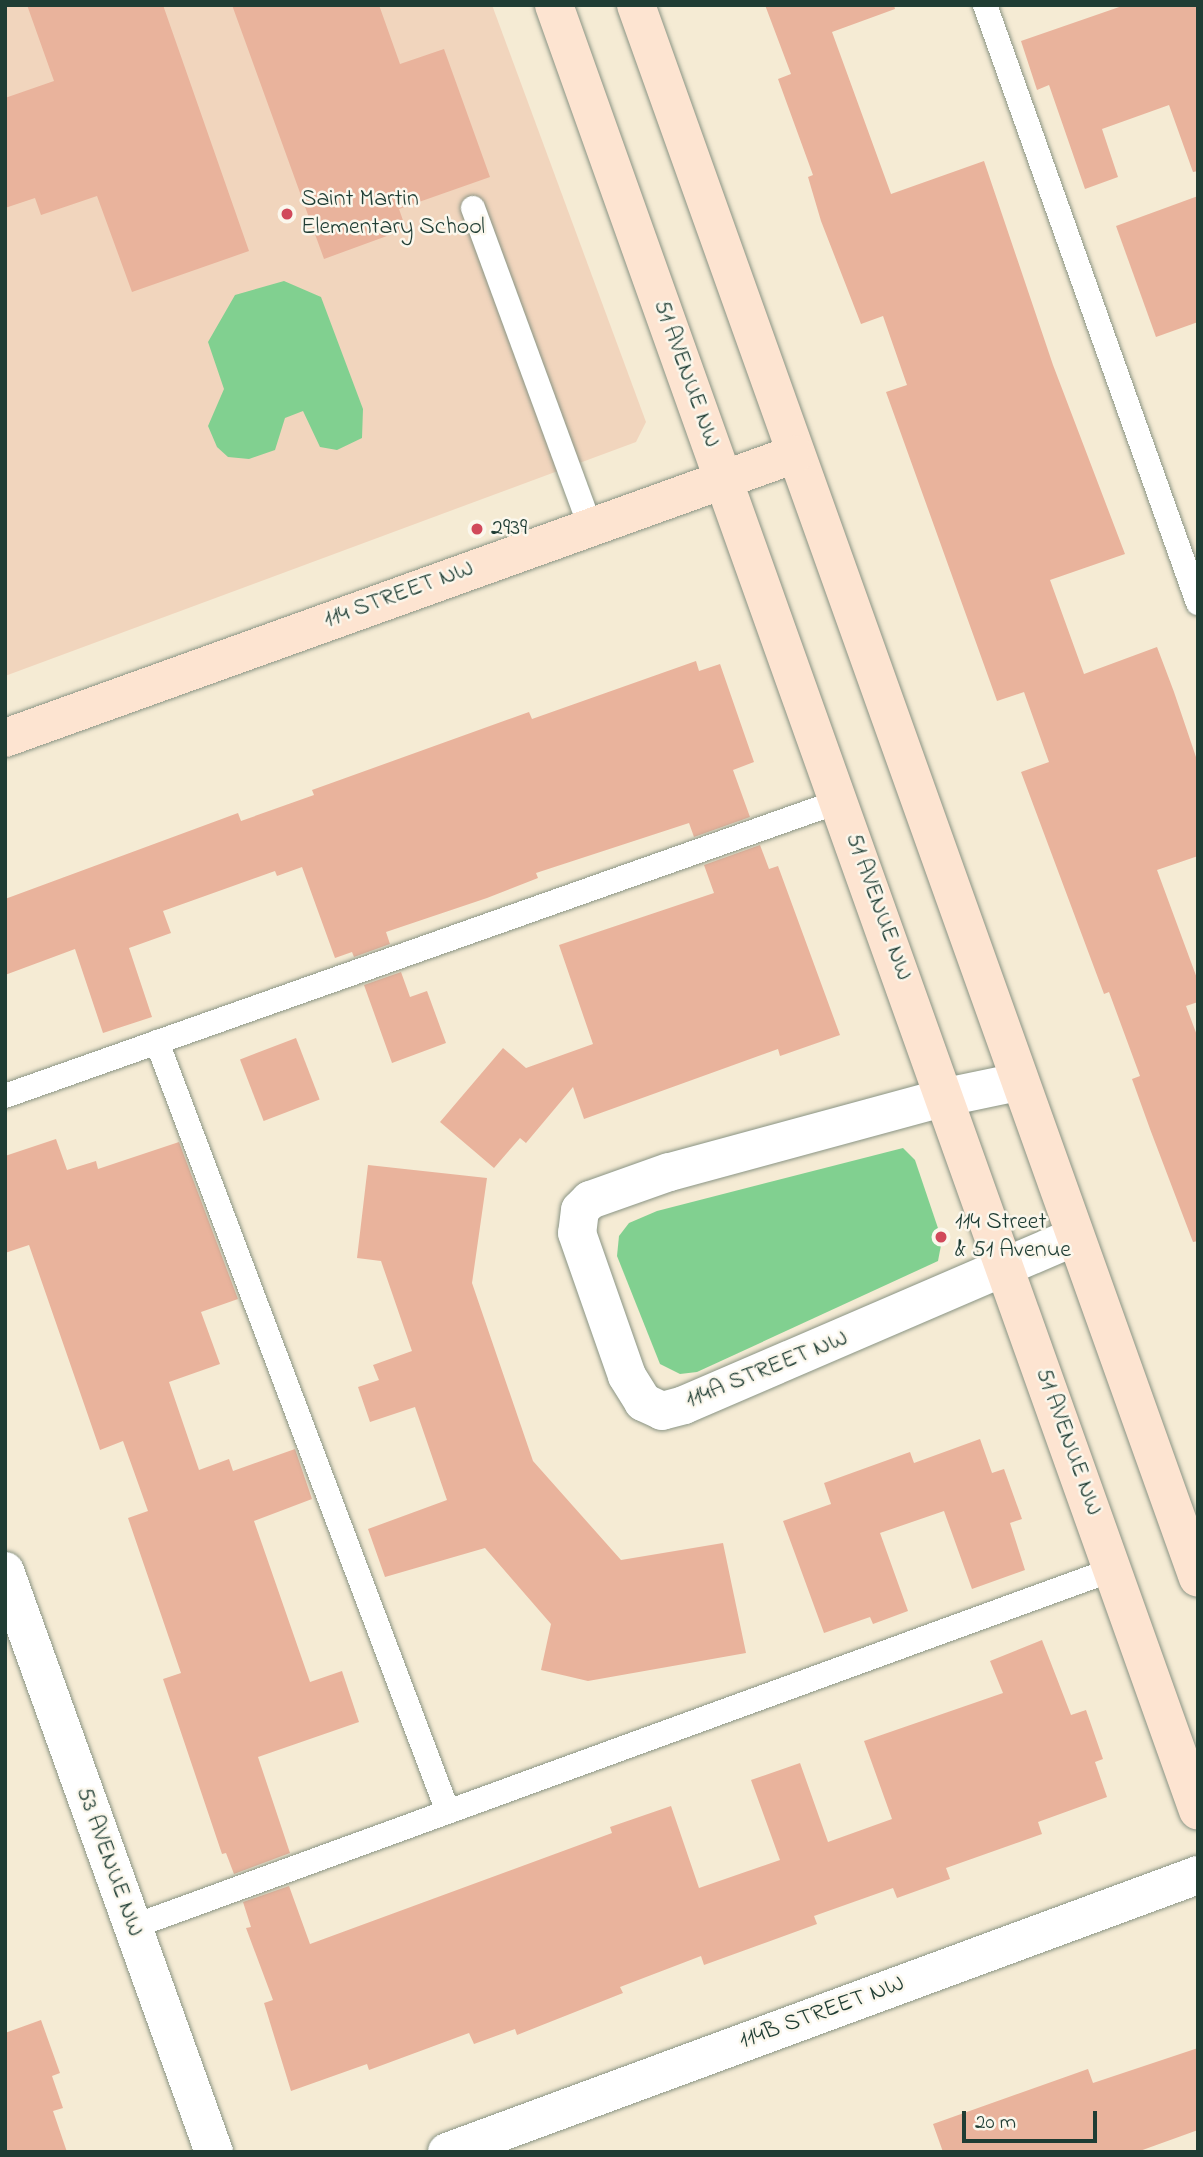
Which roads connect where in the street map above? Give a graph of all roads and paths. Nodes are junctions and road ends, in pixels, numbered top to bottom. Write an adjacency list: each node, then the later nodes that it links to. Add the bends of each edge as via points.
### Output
1 (554, 5): 6 (main road, 51 AVENUE NW)
2 (636, 5): 5 (main road)
3 (985, 5): 8 (lane)
4 (473, 208): 7 (lane)
5 (794, 454): 6 (main road, 114 STREET NW); 12 (main road)
6 (723, 479): 7 (main road, 114 STREET NW); 10 (main road, 51 AVENUE NW)
7 (590, 526): 9 (main road, 114 STREET NW)
8 (1198, 603)
9 (5, 738)
10 (839, 801): 11 (lane); 14 (main road, 51 AVENUE NW)
11 (157, 1042): 13 (lane); 21 (lane)
12 (1018, 1082): 14 (street, 114A STREET NW); 15 (main road)
13 (5, 1097)
14 (946, 1097): 16 (main road, 51 AVENUE NW); 16 (street, 114A STREET NW, via 669,1172 590,1200 580,1210 578,1233 622,1363 643,1402 662,1411 741,1384)
15 (1074, 1237): 16 (street, 114A STREET NW); 19 (main road)
16 (1005, 1267): 17 (main road, 51 AVENUE NW)
17 (1114, 1569): 20 (main road, 51 AVENUE NW); 21 (lane)
18 (5, 1572): 23 (street, 53 AVENUE NW)
19 (1198, 1578)
20 (1198, 1811)
21 (449, 1812): 23 (lane)
22 (1198, 1875): 25 (street, 114B STREET NW)
23 (132, 1927): 24 (street, 53 AVENUE NW)
24 (214, 2152)
25 (447, 2152)

